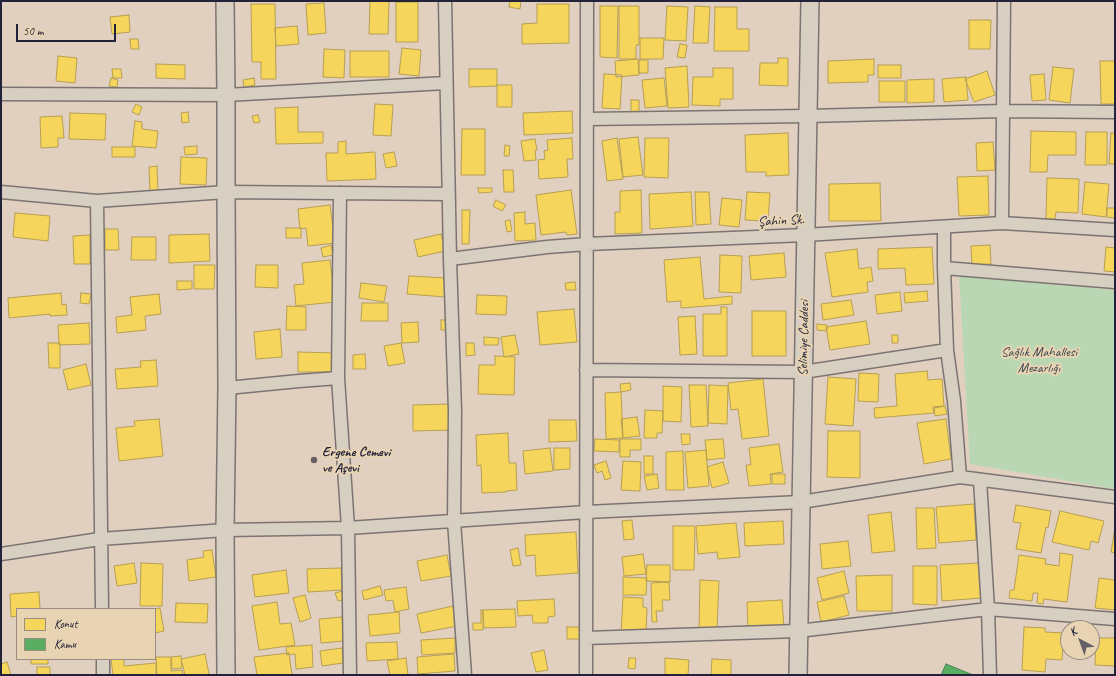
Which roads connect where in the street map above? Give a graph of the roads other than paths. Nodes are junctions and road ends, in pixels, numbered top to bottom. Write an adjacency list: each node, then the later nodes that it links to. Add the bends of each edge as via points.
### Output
1 (225, 1): 8 (street)
2 (444, 1): 6 (street)
3 (587, 1): 12 (street)
4 (810, 1): 11 (street, Selimiye Caddesi)
5 (1004, 1): 9 (street)
6 (446, 83): 8 (street); 16 (street)
7 (1, 94): 8 (street)
8 (226, 95): 14 (street)
9 (1003, 111): 10 (street); 11 (street); 18 (street)
10 (1115, 112)
11 (808, 116): 12 (street); 21 (street, Selimiye Caddesi)
12 (587, 119): 22 (street)
13 (1, 192): 17 (street)
14 (226, 192): 15 (street); 17 (street); 30 (street)
15 (340, 193): 16 (street); 29 (street)
16 (448, 194): 23 (street)
17 (97, 201): 39 (street)
18 (1002, 223): 19 (street, Şahin Sk.); 20 (street, Şahin Sk.)
19 (944, 227): 21 (street, Şahin Sk.); 24 (street)
20 (1115, 230)
21 (806, 235): 22 (street, Şahin Sk.); 28 (street, Selimiye Caddesi)
22 (587, 244): 23 (street, Şahin Sk.); 27 (street)
23 (450, 259): 36 (street, via 455,412)
24 (944, 268): 25 (street); 26 (street)
25 (1115, 282)
26 (947, 350): 28 (street); 31 (street)
27 (586, 370): 28 (street); 35 (street)
28 (803, 372): 34 (street, Selimiye Caddesi)
29 (338, 378): 30 (street); 37 (street)
30 (227, 388): 38 (street)
31 (960, 477): 32 (street); 34 (street)
32 (980, 480): 33 (street); 42 (street)
33 (1115, 497)
34 (801, 502): 35 (street); 44 (street, Selimiye Caddesi)
35 (586, 512): 36 (street); 45 (street)
36 (454, 521): 37 (street); 50 (street)
37 (348, 528): 38 (street); 49 (street)
38 (225, 530): 39 (street); 48 (street)
39 (100, 538): 40 (street); 41 (street)
40 (1, 554)
41 (102, 608)
42 (988, 609): 43 (street); 44 (street); 53 (street)
43 (1115, 619)
44 (798, 631): 45 (street); 52 (street, Selimiye Caddesi)
45 (586, 638): 51 (street)
46 (103, 660): 47 (street)
47 (103, 675)
48 (226, 675)
49 (350, 675)
50 (465, 675)
51 (586, 675)
52 (798, 675)
53 (990, 675)

